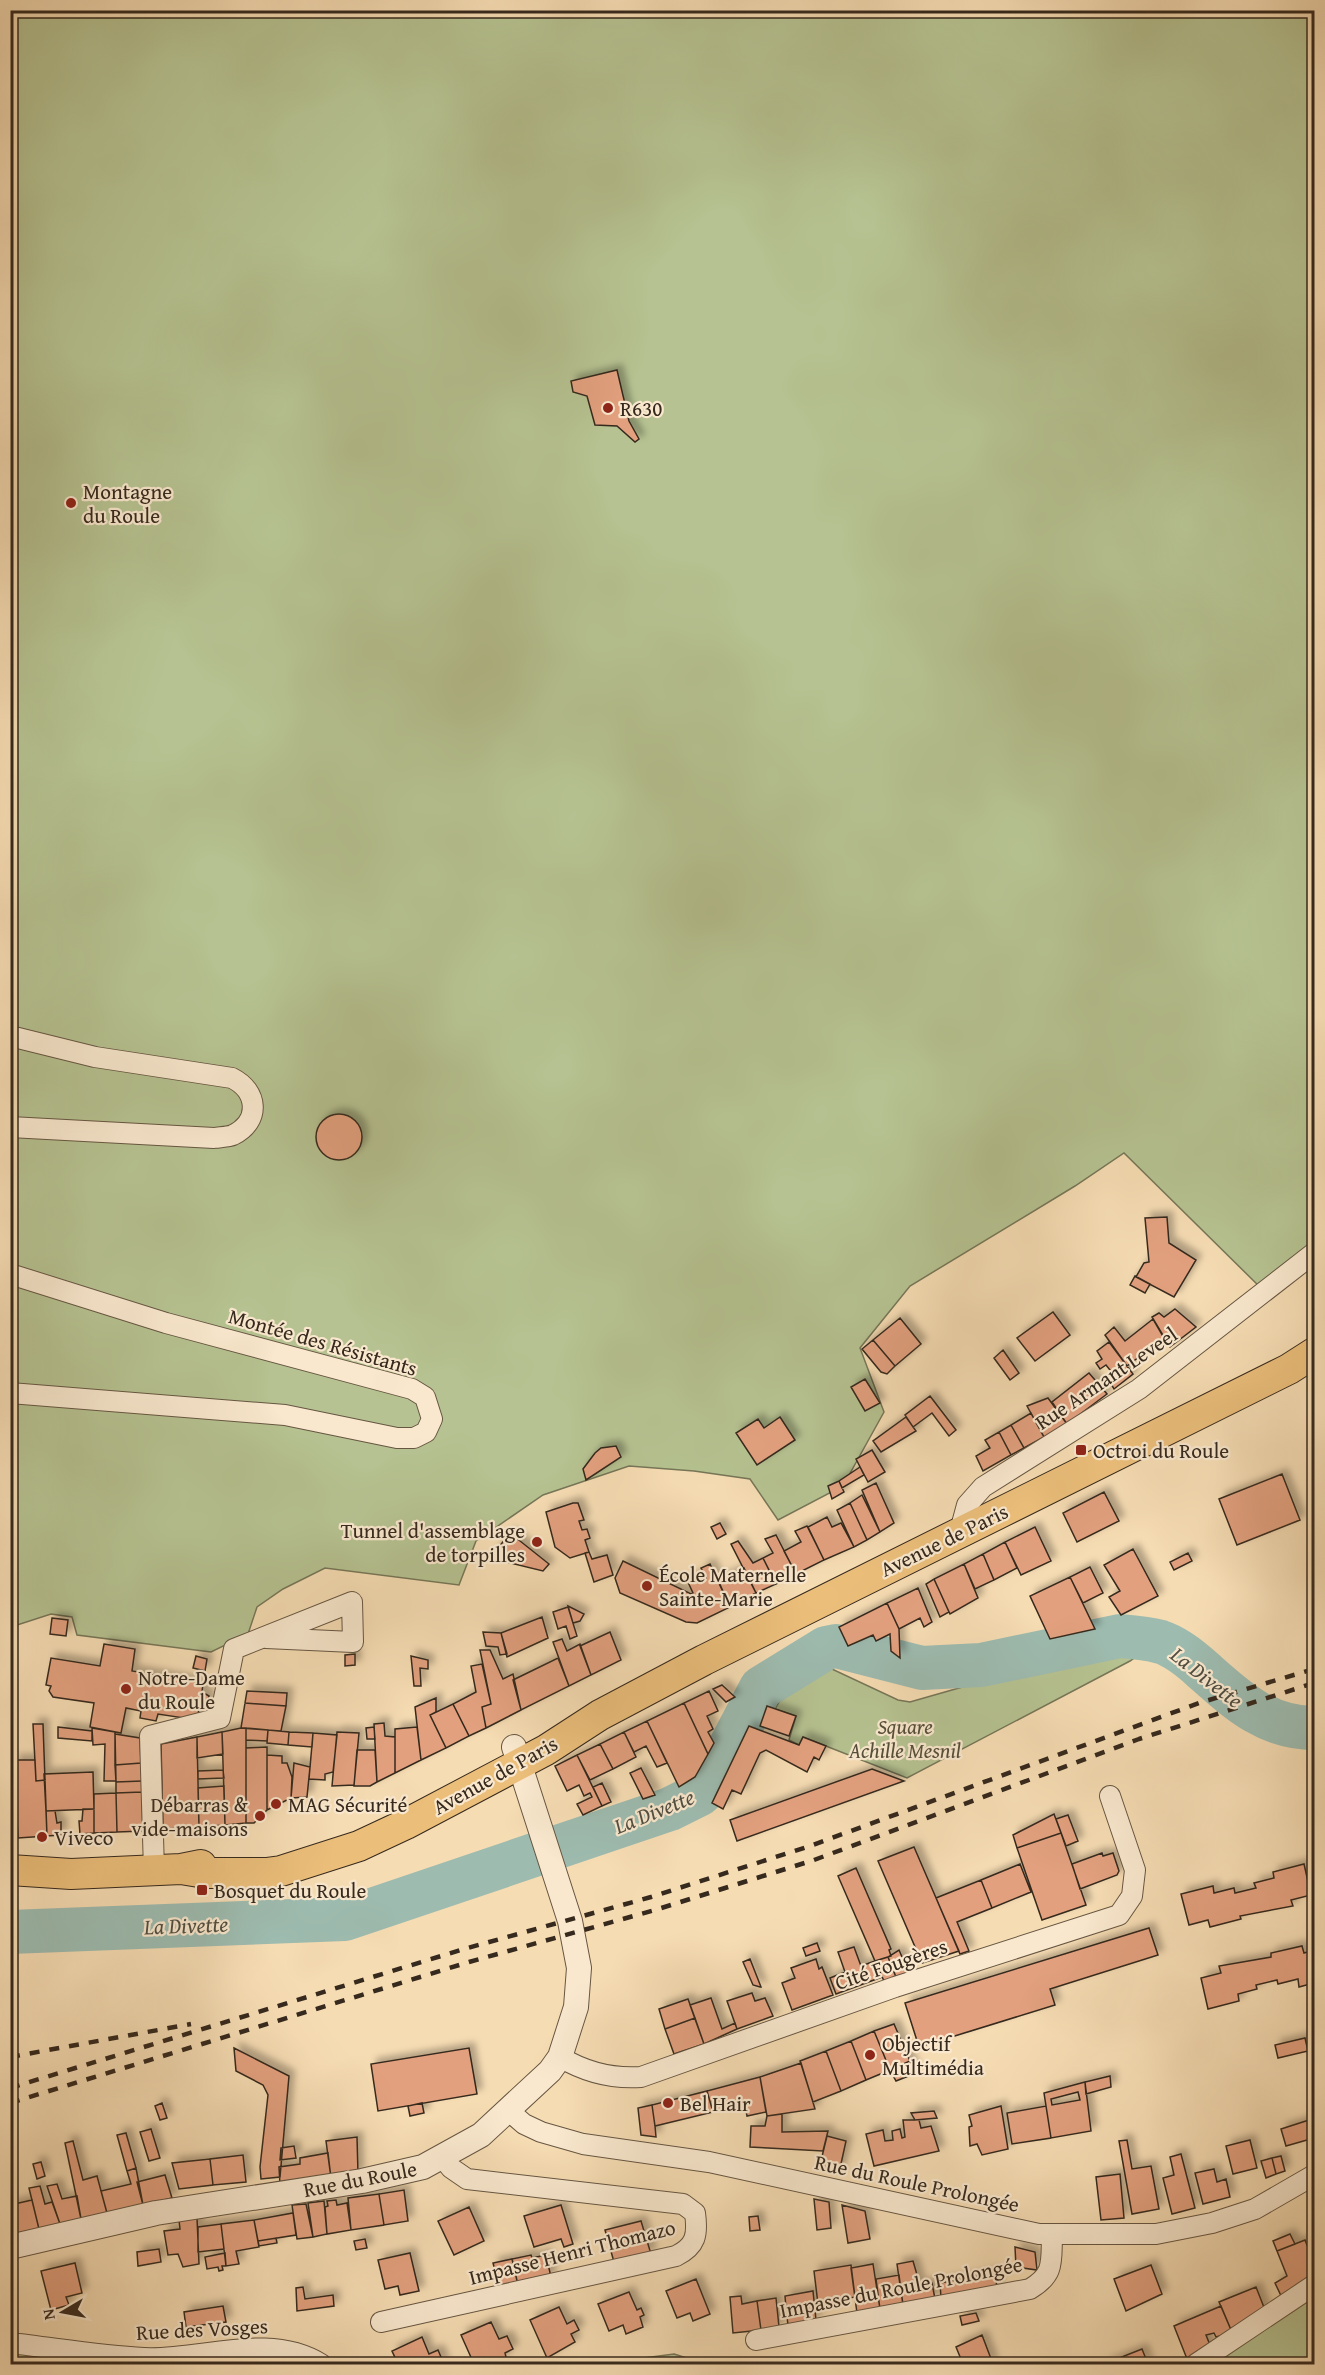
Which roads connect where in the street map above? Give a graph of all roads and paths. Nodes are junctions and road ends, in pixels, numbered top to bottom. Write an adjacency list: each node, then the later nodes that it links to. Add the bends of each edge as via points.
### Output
1 (10, 1036): 2 (street, via 95,1057 232,1078 245,1084 253,1100 245,1127 231,1136 214,1138)
2 (10, 1127)
3 (1314, 1253): 7 (street, Rue Armant Leveel, via 1139,1389 983,1487 967,1505)
4 (10, 1274): 6 (street, Montée des Résistants, via 166,1323 412,1389 426,1396 432,1419 426,1432 414,1438 397,1438 285,1415)
5 (1314, 1353): 7 (main road, Avenue de Paris, via 1289,1369)
6 (10, 1393)
7 (960, 1531): 9 (main road, Avenue de Paris, via 600,1715 538,1735)
8 (266, 1638): 12 (street, via 234,1649 220,1718 150,1736)
9 (516, 1755): 12 (main road, Avenue de Paris, via 406,1824 323,1858 280,1871 251,1874); 15 (street, Rue du Roule, via 570,1921 579,1968 576,2007)
10 (1110, 1796): 15 (street, Cité Fougères, via 1135,1870 1132,1896 1119,1915 895,1987 641,2077 620,2079 575,2066)
11 (10, 1870): 13 (main road, Avenue de Paris)
12 (167, 1870): 13 (main road, Avenue de Paris)
13 (71, 1874): 14 (main road, Avenue de Paris)
14 (10, 1888)
15 (560, 2057): 16 (street, Rue du Roule)
16 (509, 2111): 17 (street, Rue du Roule, via 481,2135); 19 (street, Rue du Roule Prolongée, via 541,2132 584,2144 710,2162)
17 (443, 2158): 20 (street, Rue du Roule, via 423,2168 362,2181 156,2213); 22 (street, Impasse Henri Thomazo, via 467,2179 683,2204 695,2213 697,2237 689,2249 676,2256)
18 (1314, 2175): 19 (street, Rue du Roule Prolongée, via 1255,2209 1212,2223 1156,2234)
19 (1052, 2235): 23 (street, Impasse du Roule Prolongée, via 1051,2266 1046,2280 1030,2289)
20 (10, 2247)
21 (1314, 2285): 26 (street)
22 (381, 2322)
23 (756, 2340)
24 (10, 2343): 25 (street, Rue des Vosges, via 146,2359 277,2349 304,2355)
25 (321, 2364)
26 (1196, 2364)

